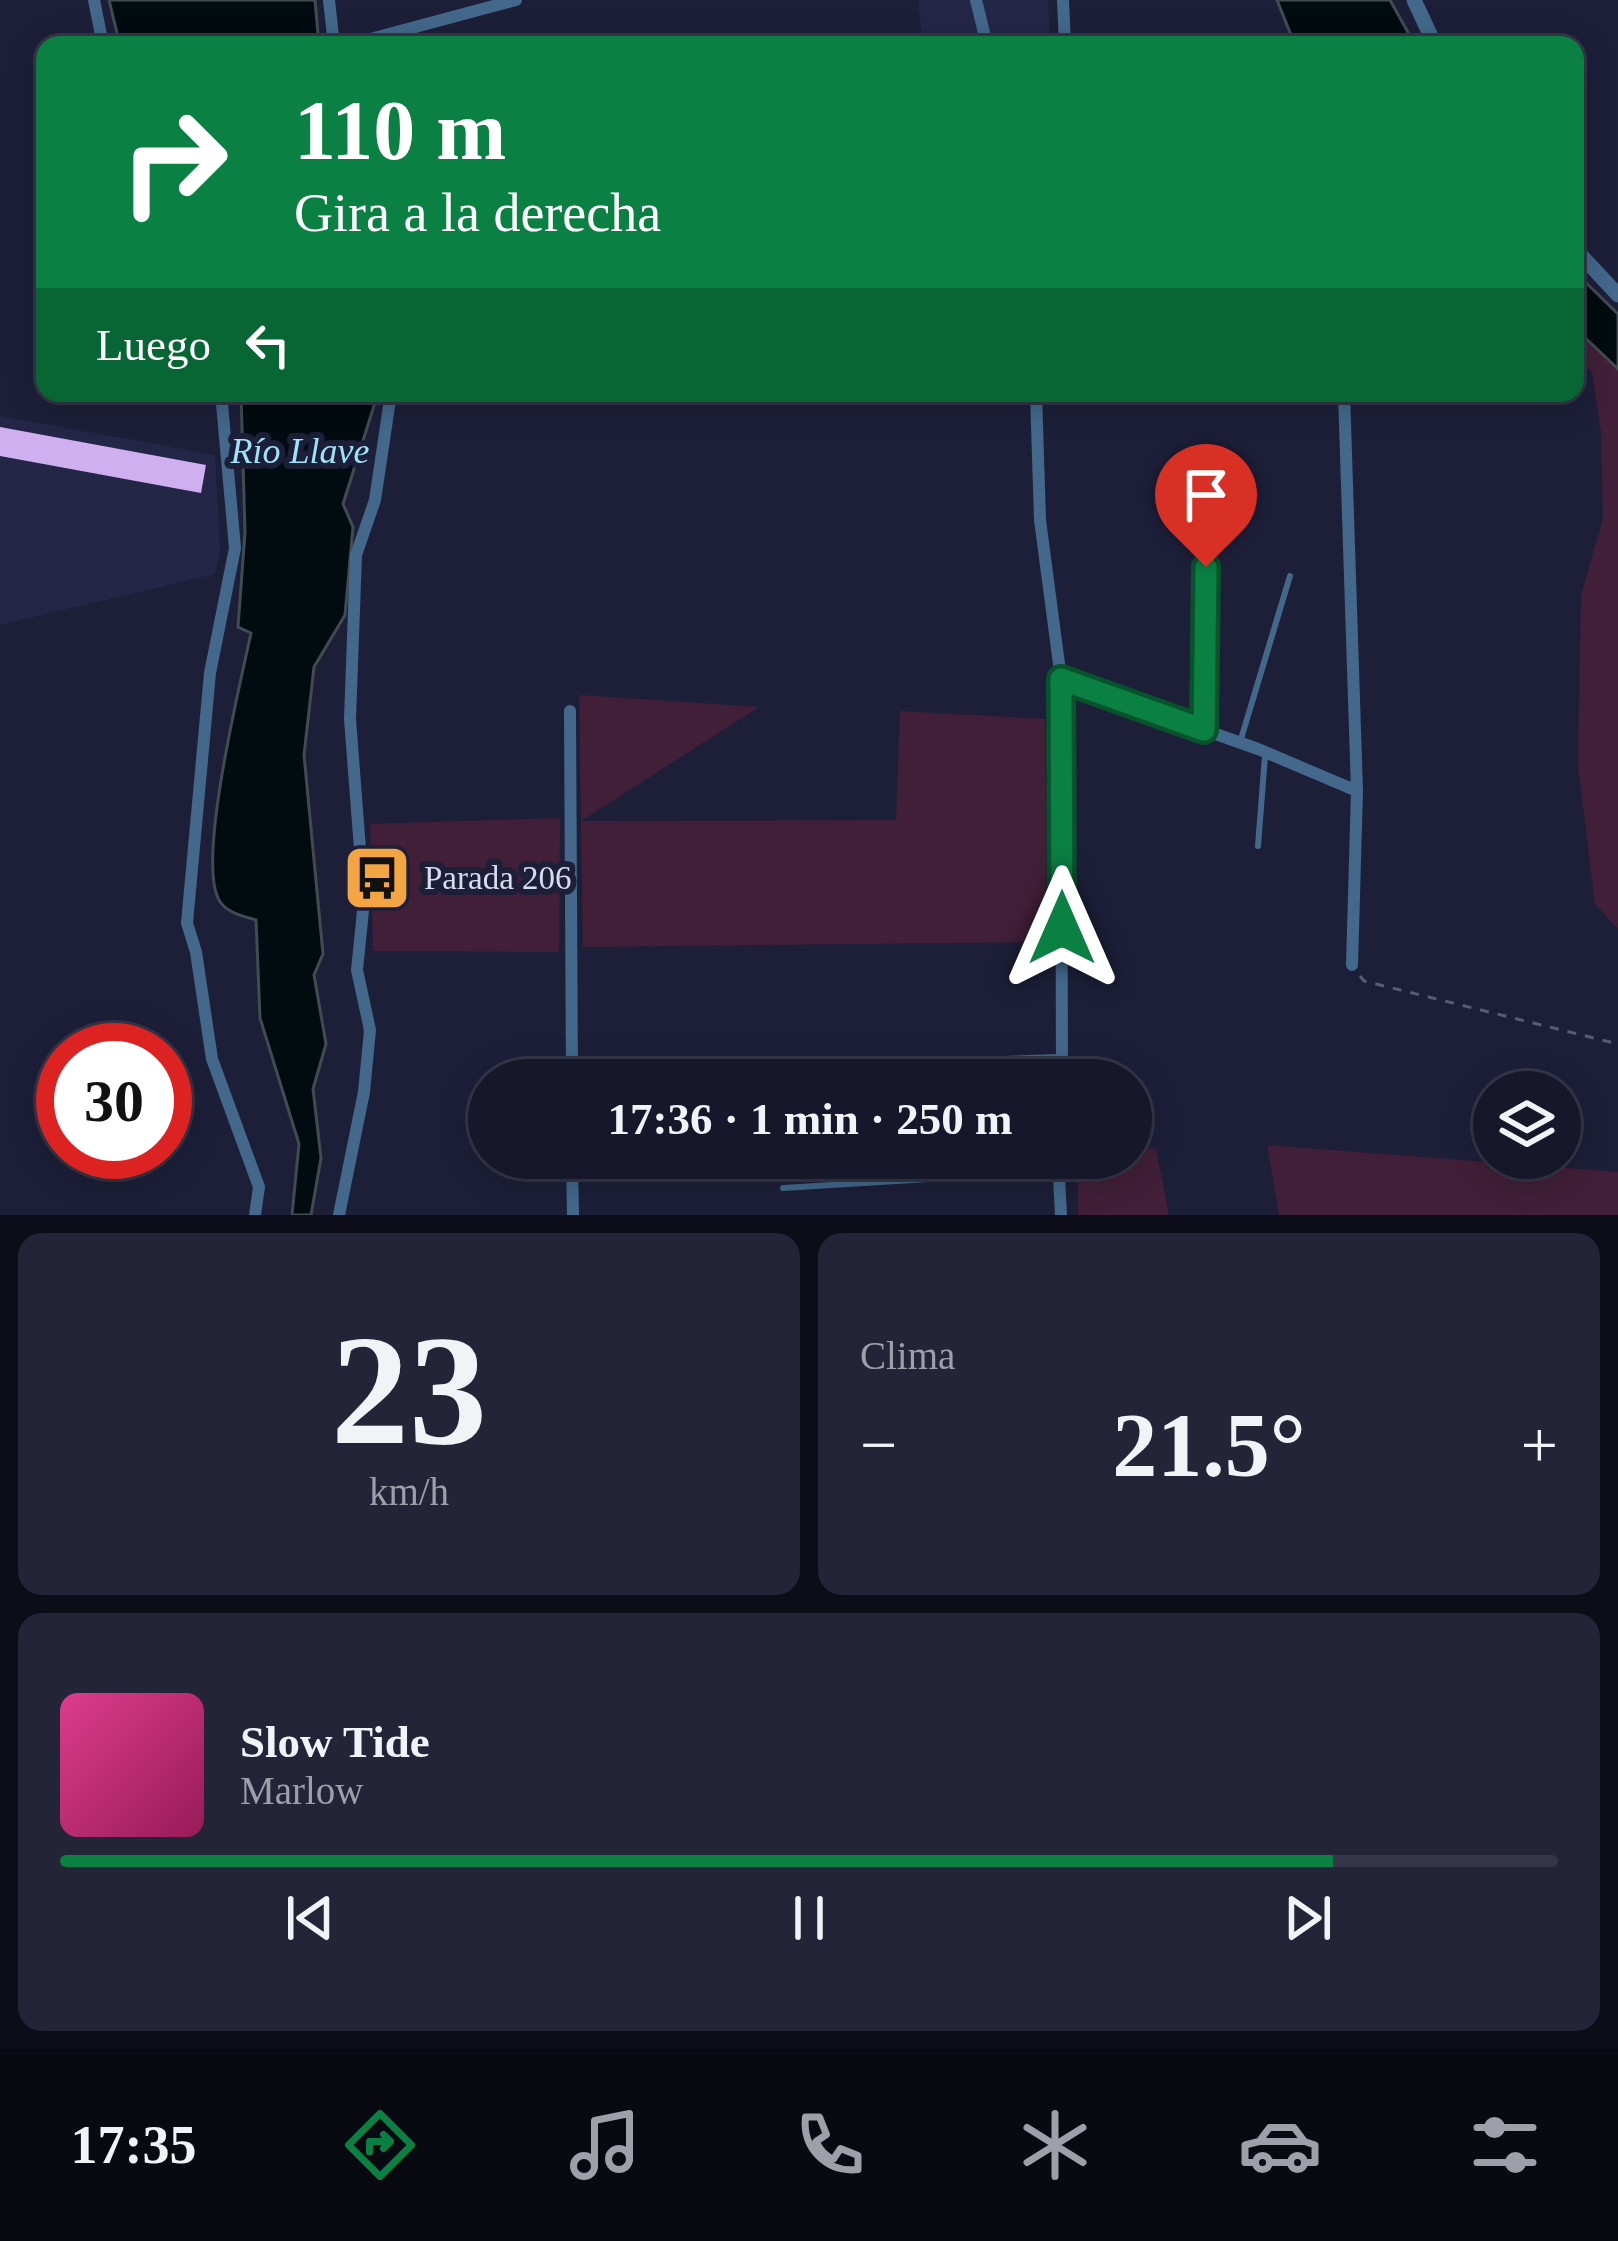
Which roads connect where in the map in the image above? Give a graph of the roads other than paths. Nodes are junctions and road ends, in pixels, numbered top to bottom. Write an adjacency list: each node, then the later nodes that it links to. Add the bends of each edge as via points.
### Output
1 (94, 0): 7 (street)
2 (329, 0): 8 (street)
3 (516, 0): 9 (street)
4 (976, 0): 10 (street)
5 (1063, 0): 11 (street)
6 (1414, 0): 12 (street)
7 (102, 36)
8 (333, 36)
9 (382, 36)
10 (985, 36)
11 (1065, 36)
12 (1431, 36)
13 (1584, 259): 14 (street)
14 (1618, 295)
15 (222, 402): 36 (street, via 235,548 210,673 187,923 212,1059 259,1187)
16 (390, 402): 37 (street, via 375,500 356,555 350,719 364,901 357,970 370,1030)
17 (1036, 402): 21 (street, via 1040,520)
18 (1344, 402): 26 (street)
19 (1206, 567): 23 (lane)
20 (1290, 576): 24 (lane)
21 (1061, 679): 23 (street); 29 (street)
22 (570, 711): 30 (street)
23 (1204, 730): 24 (street)
24 (1240, 743): 25 (street)
25 (1265, 752): 26 (street); 27 (lane)
26 (1357, 791): 28 (street)
27 (1258, 847)
28 (1352, 965)
29 (1063, 1057): 31 (lane)
30 (572, 1059)
31 (1003, 1059)
32 (572, 1179): 38 (street)
33 (886, 1179): 35 (lane)
34 (1059, 1179): 39 (street)
35 (783, 1188)
36 (255, 1215)
37 (339, 1215)
38 (573, 1215)
39 (1061, 1215)

